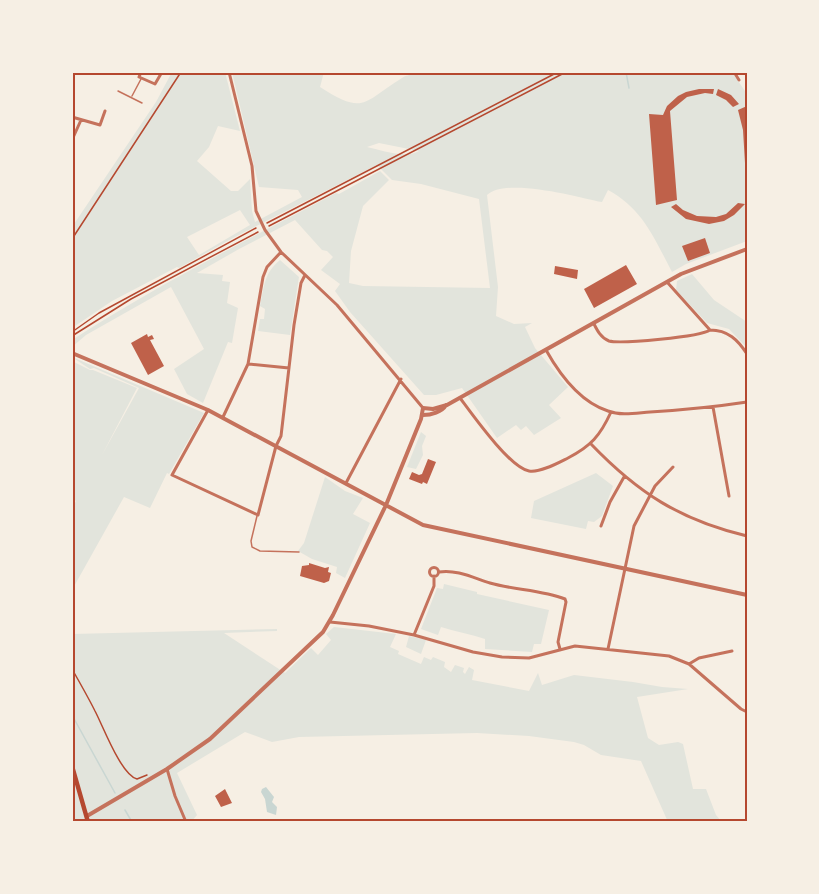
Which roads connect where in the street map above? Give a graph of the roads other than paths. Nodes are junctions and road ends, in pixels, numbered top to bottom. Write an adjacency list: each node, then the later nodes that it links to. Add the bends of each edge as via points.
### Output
1 (141, 72): 5 (street)
2 (162, 72): 5 (street, via 155,84)
3 (230, 72): 15 (street, via 252,166 256,211)
4 (734, 72): 6 (street)
5 (141, 78): 8 (lane)
6 (739, 80)
7 (118, 91): 8 (lane)
8 (132, 97): 9 (lane)
9 (142, 103)
10 (105, 111): 12 (street, via 100,125)
11 (72, 117): 12 (street)
12 (81, 120): 13 (street)
13 (72, 140)
14 (747, 249): 17 (street)
15 (281, 252): 16 (street); 23 (street, via 263,277)
16 (305, 275): 24 (street); 25 (street, via 337,305)
17 (667, 282): 18 (street); 19 (street)
18 (594, 324): 19 (street, via 610,341 685,337); 20 (street)
19 (710, 330): 22 (street, via 726,333)
20 (546, 350): 26 (street); 32 (street, via 569,384 594,405)
21 (72, 353): 31 (street)
22 (747, 354)
23 (248, 364): 24 (street); 34 (street)
24 (289, 368): 36 (street, via 281,436)
25 (401, 379): 30 (street); 39 (street)
26 (460, 398): 28 (street); 35 (street, via 504,452 528,471 560,462)
27 (747, 402): 29 (street)
28 (447, 405): 30 (street); 33 (street)
29 (713, 407): 32 (street); 41 (street)
30 (423, 408): 33 (street)
31 (208, 410): 34 (street); 43 (street, via 171,475)
32 (611, 412): 35 (street)
33 (423, 415): 42 (street)
34 (223, 417): 36 (street)
35 (591, 444): 38 (street)
36 (276, 446): 39 (street); 43 (street)
37 (673, 467): 40 (street)
38 (624, 477): 40 (street); 44 (street)
39 (346, 483): 42 (street)
40 (649, 496): 45 (street, via 692,519); 47 (street, via 634,526)
41 (729, 496)
42 (386, 504): 47 (street, via 423,525); 51 (street)
43 (258, 515): 46 (lane, via 252,548)
44 (601, 526)
45 (747, 536)
46 (299, 552)
47 (625, 569): 50 (street); 54 (street)
48 (439, 572): 49 (street); 49 (street, via 435,567 430,569 430,575); 53 (street, via 565,599)
49 (435, 576): 52 (street)
50 (747, 595)
51 (330, 622): 52 (street); 59 (street, via 223,728)
52 (414, 634): 53 (street, via 502,657 529,658)
53 (560, 649): 54 (street, via 575,646)
54 (608, 650): 56 (street, via 669,656)
55 (732, 651): 56 (street)
56 (689, 664): 57 (street)
57 (747, 712)
58 (72, 766): 60 (main road)
59 (167, 769): 60 (street); 61 (street)
60 (87, 819)
61 (186, 822)

